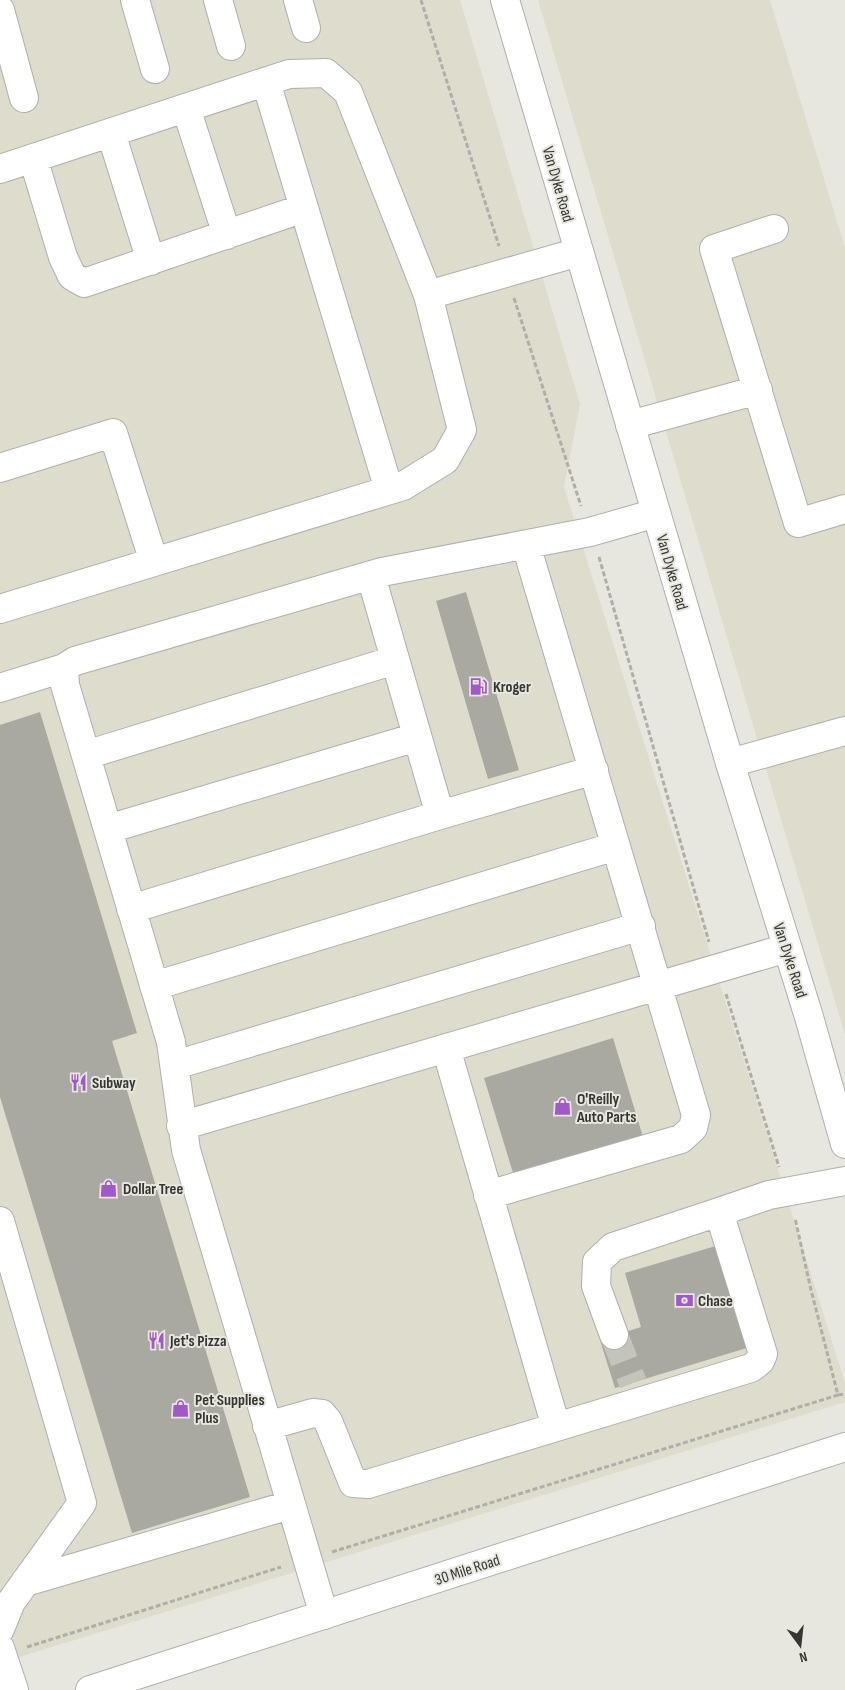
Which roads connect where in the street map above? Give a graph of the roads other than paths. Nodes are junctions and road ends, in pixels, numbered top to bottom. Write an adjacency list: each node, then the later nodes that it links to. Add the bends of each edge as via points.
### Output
1 (135, 0): 8 (main road)
2 (218, 0): 7 (main road)
3 (298, 0): 6 (main road)
4 (505, 0): 18 (main road, Van Dyke Road)
5 (0, 10): 10 (main road)
6 (306, 28)
7 (231, 46)
8 (155, 69)
9 (266, 82): 11 (main road); 15 (main road); 20 (main road, via 289,74 326,73 348,92)
10 (24, 98)
11 (186, 108): 12 (main road); 17 (main road)
12 (111, 133): 13 (main road); 19 (main road)
13 (33, 158): 14 (main road); 19 (main road, via 63,257 72,276 84,283)
14 (0, 169)
15 (304, 208): 17 (main road); 24 (main road)
16 (774, 229): 21 (main road, via 714,249)
17 (226, 235): 19 (main road)
18 (579, 252): 20 (main road); 22 (main road, Van Dyke Road)
19 (151, 260)
20 (428, 295): 24 (main road, via 462,430 445,460 403,486)
21 (758, 390): 22 (main road); 25 (main road, via 798,523)
22 (630, 425): 26 (main road, Van Dyke Road)
23 (0, 468): 28 (main road, via 113,433)
24 (389, 490): 28 (main road)
25 (845, 510)
26 (656, 513): 27 (main road, via 590,532); 37 (main road, Van Dyke Road)
27 (526, 544): 29 (main road); 38 (main road)
28 (154, 562): 30 (main road)
29 (371, 576): 31 (main road); 32 (main road, via 75,661)
30 (0, 609)
31 (395, 660): 35 (main road); 36 (main road)
32 (64, 668): 33 (main road); 36 (main road, via 65,685)
33 (0, 688)
34 (845, 731): 37 (main road)
35 (417, 737): 39 (main road); 40 (main road)
36 (86, 755): 40 (main road)
37 (730, 764): 44 (main road, Van Dyke Road)
38 (594, 770): 39 (main road); 41 (main road)
39 (440, 815): 42 (main road)
40 (108, 829): 42 (main road)
41 (616, 846): 43 (main road); 45 (main road)
42 (132, 909): 45 (main road)
43 (641, 926): 46 (main road); 48 (main road)
44 (787, 948): 46 (main road); 50 (main road, Van Dyke Road)
45 (154, 986): 48 (main road)
46 (659, 986): 47 (main road); 52 (main road, via 696,1114 693,1128 680,1139)
47 (446, 1048): 49 (main road); 52 (main road)
48 (175, 1065): 49 (main road)
49 (181, 1126): 56 (main road)
50 (843, 1131)
51 (845, 1181): 53 (main road, via 769,1195)
52 (488, 1195): 57 (main road)
53 (719, 1212): 55 (main road, via 613,1246 597,1262 596,1286); 57 (main road, via 763,1354 760,1361 751,1368 638,1392)
54 (0, 1221): 60 (main road, via 82,1504)
55 (614, 1335)
56 (267, 1426): 57 (main road, via 322,1414 328,1420 353,1483 368,1484); 59 (main road)
57 (556, 1427)
58 (845, 1447): 61 (main road, 30 Mile Road)
59 (290, 1505): 60 (main road); 61 (main road)
60 (25, 1582): 62 (main road, via 11,1602)
61 (324, 1615): 65 (main road, 30 Mile Road)
62 (0, 1629)
63 (0, 1648): 64 (main road)
64 (14, 1690)
65 (90, 1690)

